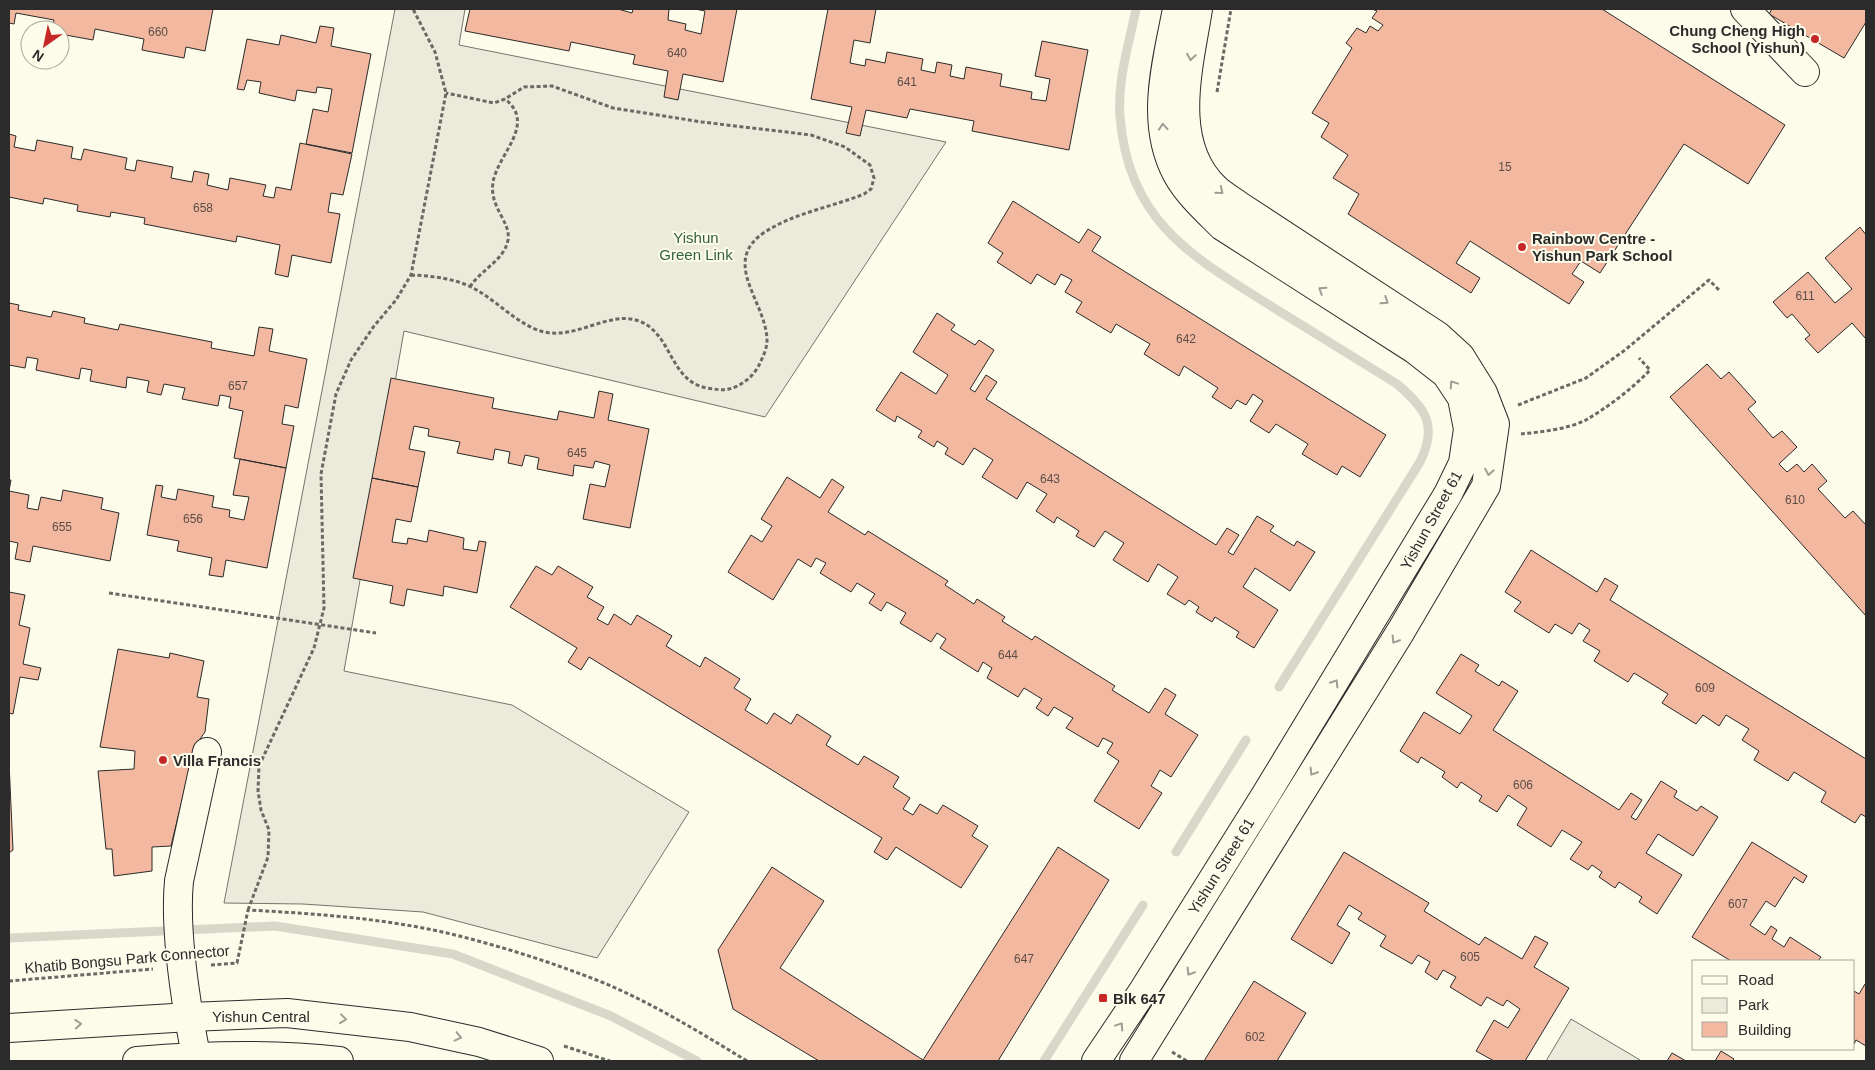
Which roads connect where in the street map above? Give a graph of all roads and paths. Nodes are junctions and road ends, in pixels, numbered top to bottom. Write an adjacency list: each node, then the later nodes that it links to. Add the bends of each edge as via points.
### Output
1 (414, 9): 6 (path, via 435,52)
2 (1177, 9): 14 (street, Yishun Street 61, one-way to 2, via 1463,463 1468,430 1462,398 1446,374 1414,349 1222,226 1197,201 1177,173 1163,133 1162,83)
3 (1198, 9): 16 (street, Yishun Street 61, one-way to 16, via 1185,106 1192,152 1203,173 1216,189 1438,336 1460,356 1483,393 1496,424 1486,486)
4 (1744, 9): 5 (street)
5 (1805, 72)
6 (446, 93): 7 (path, via 494,102); 8 (path)
7 (505, 99): 9 (path, via 514,106 518,127 493,181 492,195 508,230 508,240 497,260 476,277); 9 (path, via 524,87 552,86 613,108 811,135 845,147 859,156 870,165 874,178 871,189 864,194 780,224 749,246 744,259 746,273 767,342 759,366 734,388 713,389 688,380 679,372 662,339 637,320 612,321 572,332 542,332)
8 (411, 275): 9 (path, via 435,276); 17 (path, Khatib Bongsu Park Connector, via 351,360 336,394 321,474 324,608)
9 (470, 287)
10 (1719, 290): 12 (path, via 1709,280 1626,350 1586,378)
11 (1639, 358): 13 (path, via 1650,370 1636,384 1585,420 1542,432)
12 (1515, 406)
13 (1518, 434)
14 (1396, 583): 16 (street); 19 (street, Yishun Street 61, one-way to 14)
15 (109, 593): 17 (path)
16 (1420, 598): 20 (street, Yishun Street 61, one-way to 20)
17 (320, 624): 18 (path); 22 (path, Khatib Bongsu Park Connector, via 314,648 259,766 258,791 269,830 268,856)
18 (376, 633)
19 (1314, 717): 20 (street); 23 (street, Yishun Street 61)
20 (1339, 731): 24 (street, Yishun Street 61, one-way to 24)
21 (207, 752): 25 (street, via 177,901)
22 (248, 910): 25 (path, Khatib Bongsu Park Connector, via 237,963); 33 (path, via 371,920 466,938 527,956 604,984 662,1011)
23 (1190, 914): 24 (street); 34 (street, Yishun Street 61, one-way to 23)
24 (1215, 931): 35 (street, Yishun Street 61, one-way to 35)
25 (182, 960): 26 (path, Khatib Bongsu Park Connector); 27 (street)
26 (9, 981)
27 (190, 1017): 28 (street, Yishun Central, one-way to 27); 29 (street); 32 (street, Yishun Central, one-way to 32, via 287,1013 410,1027 479,1042)
28 (9, 1028)
29 (197, 1059): 30 (street); 31 (street, via 288,1055)
30 (137, 1061)
31 (339, 1061)
32 (539, 1061)
33 (747, 1061)
34 (1096, 1061)
35 (1134, 1061)

